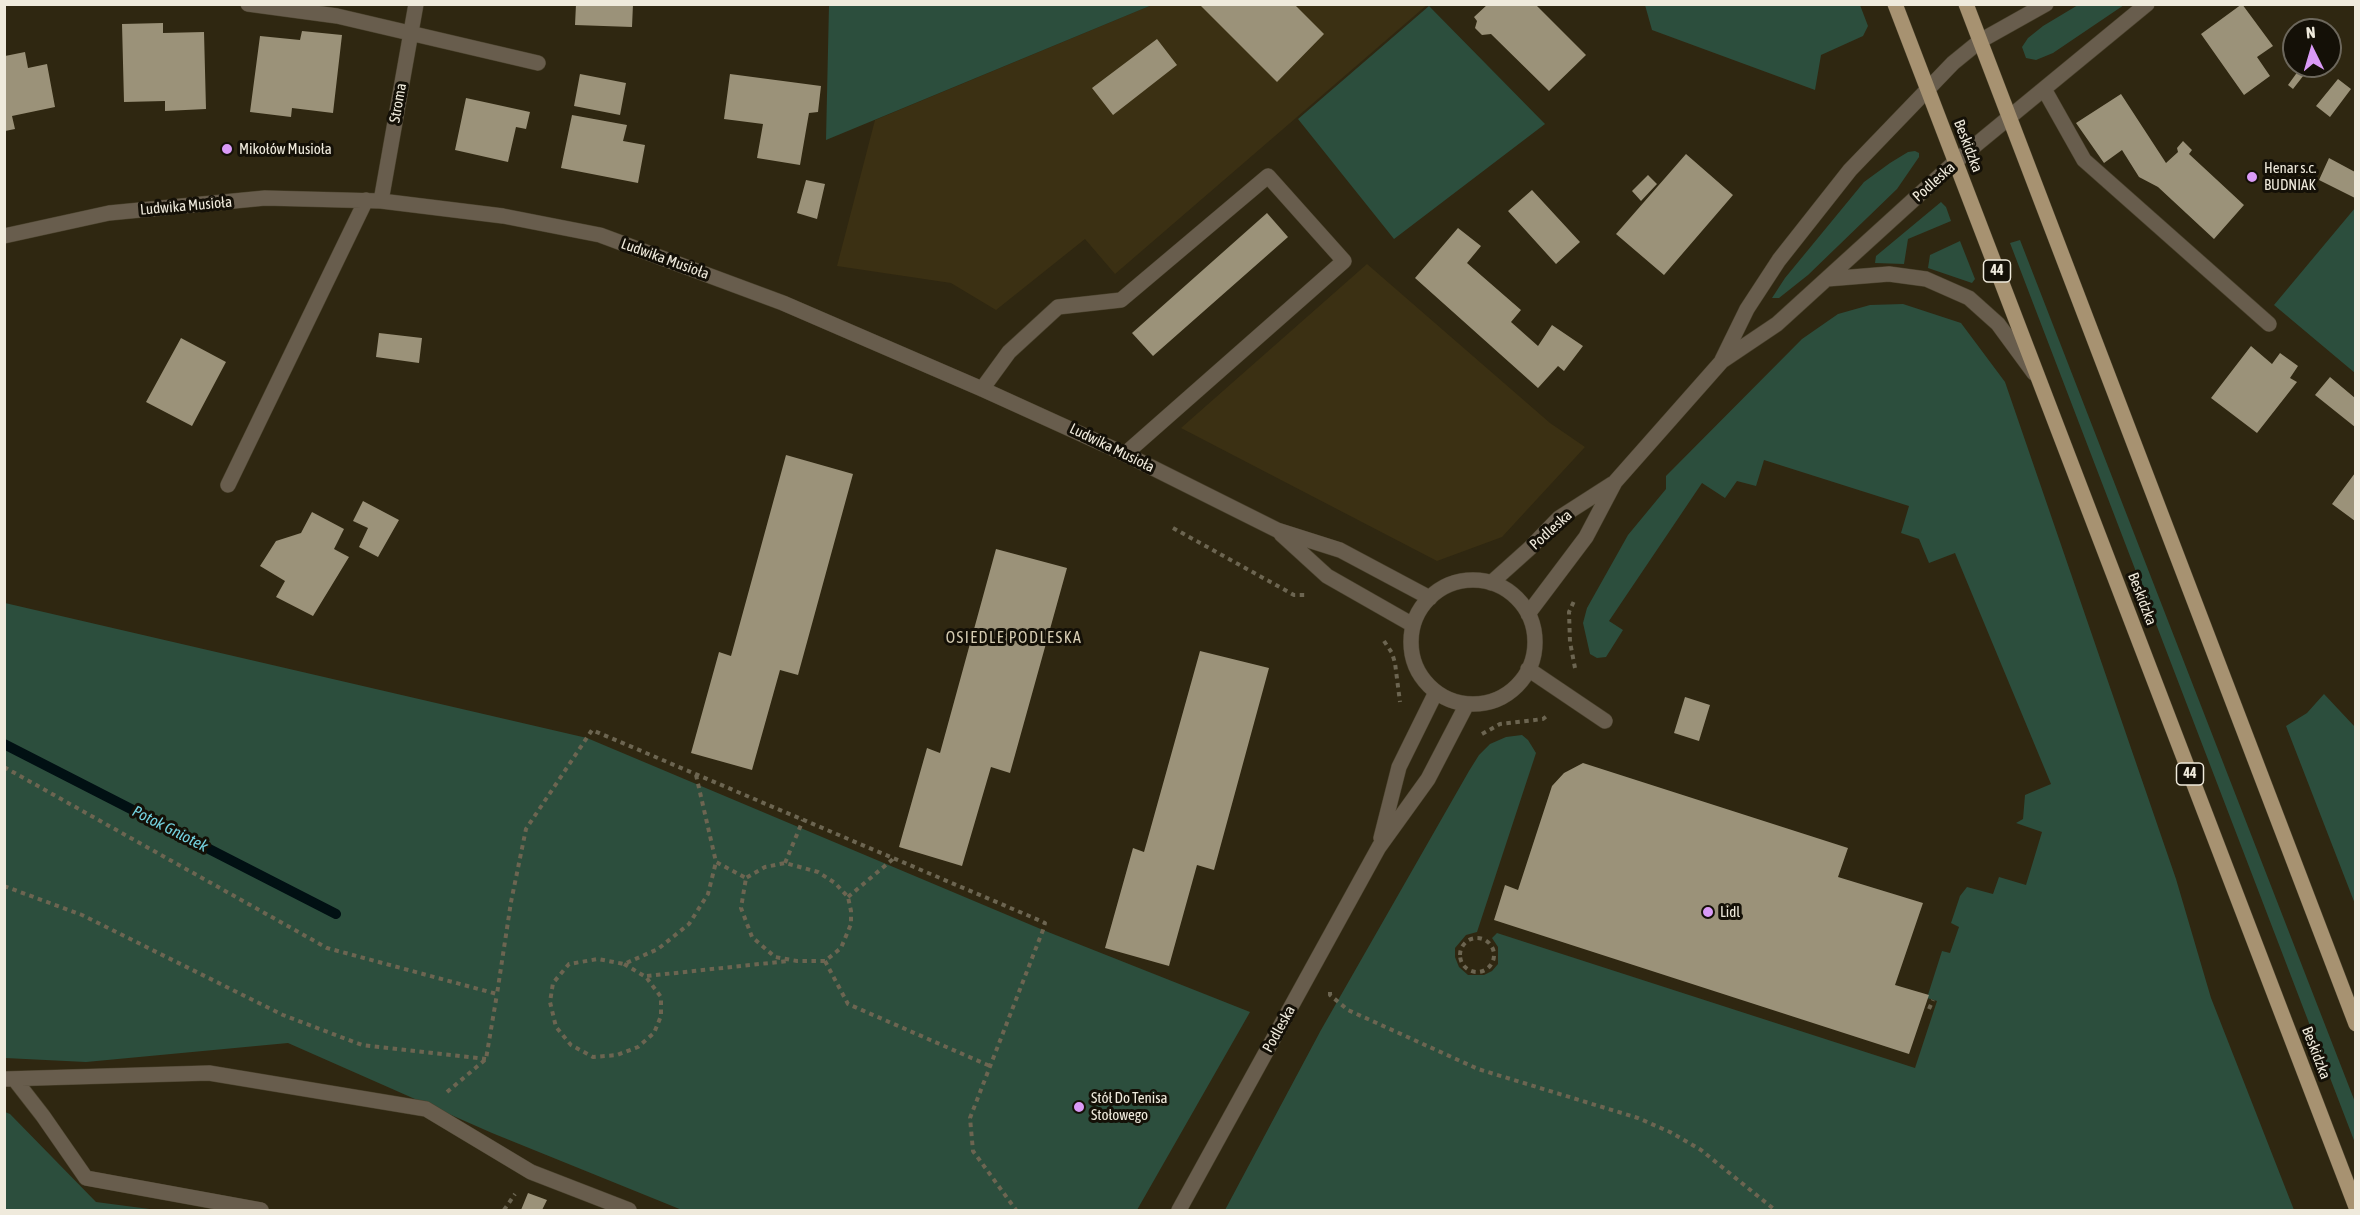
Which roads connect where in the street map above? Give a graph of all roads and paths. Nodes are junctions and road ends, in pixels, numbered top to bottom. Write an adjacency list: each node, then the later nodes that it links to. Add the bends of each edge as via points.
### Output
1 (248, 4): 7 (street, via 337,16)
2 (416, 4): 7 (street, Stroma)
3 (1895, 4): 10 (main road, Beskidzka / 44)
4 (1966, 4): 8 (main road)
5 (2046, 4): 8 (street, Podleska)
6 (2147, 4): 11 (street, Podleska)
7 (411, 32): 9 (street); 14 (street, Stroma)
8 (1980, 41): 10 (street, Podleska); 12 (main road)
9 (538, 63)
10 (1927, 87): 13 (main road, Beskidzka / 44); 18 (street, Podleska, via 1850,170 1779,260 1747,309)
11 (2044, 90): 12 (street, Podleska); 17 (street, via 2084,160)
12 (2011, 118): 13 (street, Podleska); 58 (main road)
13 (1955, 162): 16 (street, Podleska); 19 (main road, Beskidzka / 44)
14 (373, 201): 15 (street, Ludwika Musioła, via 265,198 109,213); 20 (street, Ludwika Musioła, via 503,216 600,234 783,303); 23 (street, Stroma)
15 (4, 236)
16 (1827, 279): 18 (street, Podleska, via 1777,324); 19 (street, via 1889,274 1926,279 1969,298 1998,324)
17 (2269, 324)
18 (1722, 361): 22 (street, Podleska)
19 (2039, 379): 63 (main road, Beskidzka / 44)
20 (982, 389): 21 (street, Ludwika Musioła); 21 (street, via 1009,352 1058,307 1121,300 1268,176 1344,261)
21 (1125, 454): 25 (street, Ludwika Musioła)
22 (1615, 482): 26 (street, Podleska, via 1559,518); 30 (street, Podleska, via 1586,537)
23 (228, 485)
24 (1173, 528): 28 (path, via 1294,595)
25 (1277, 530): 29 (street, Ludwika Musioła, via 1340,550); 31 (street, Ludwika Musioła, via 1328,576)
26 (1491, 583): 29 (street, via 1471,580 1452,584); 30 (street, via 1508,591)
27 (1579, 591): 34 (path, via 1569,612)
28 (1312, 595)
29 (1430, 598): 31 (street)
30 (1528, 615): 33 (street, via 1535,642)
31 (1413, 624): 35 (street, via 1410,644 1414,663 1423,680)
32 (1379, 635): 37 (path, via 1392,653)
33 (1528, 669): 36 (street, via 1509,692 1492,701); 38 (street)
34 (1575, 675)
35 (1436, 692): 36 (street); 42 (street, Podleska, via 1399,767)
36 (1467, 704): 42 (street, Podleska, via 1428,779)
37 (1400, 706)
38 (1605, 721)
39 (4, 767): 55 (path, via 327,948)
40 (696, 774): 41 (path); 44 (path); 55 (path, via 592,730 526,829)
41 (803, 820): 43 (path); 45 (path)
42 (1379, 847): 67 (street, Podleska)
43 (893, 859): 48 (path); 60 (path, via 1045,923)
44 (716, 862): 46 (path); 51 (path, via 708,894 689,924 658,949)
45 (785, 863): 46 (path, via 765,867); 48 (path, via 818,872)
46 (746, 878): 49 (path, via 741,908 752,937 775,957)
47 (4, 886): 59 (path, via 82,915 283,1014 362,1045)
48 (848, 897): 50 (path, via 851,924 847,938)
49 (792, 961): 50 (path); 53 (path)
50 (825, 962): 60 (path, via 848,1004)
51 (624, 964): 53 (path); 53 (path, via 598,959 569,964 553,983 550,1002 556,1027 571,1044 593,1057 617,1055 638,1047 654,1033 661,1016 661,997)
52 (1480, 972): 52 (path, via 1469,970 1460,957 1462,946 1476,938 1487,941 1493,950 1493,961)
53 (646, 976)
54 (1330, 984): 68 (path, via 1330,996 1348,1010 1478,1070 1670,1131 1701,1150)
55 (497, 994): 59 (path)
56 (1933, 1000): 57 (path)
57 (1929, 1009)
58 (2355, 1024)
59 (486, 1059): 62 (path)
60 (990, 1066): 66 (path, via 970,1118 973,1152)
61 (10, 1080): 62 (street, via 208,1072); 64 (street, via 43,1116 86,1178)
62 (426, 1109): 65 (street, via 531,1172)
63 (2355, 1207)
64 (261, 1210)
65 (629, 1210)
66 (1016, 1210)
67 (1179, 1210)
68 (1775, 1210)

